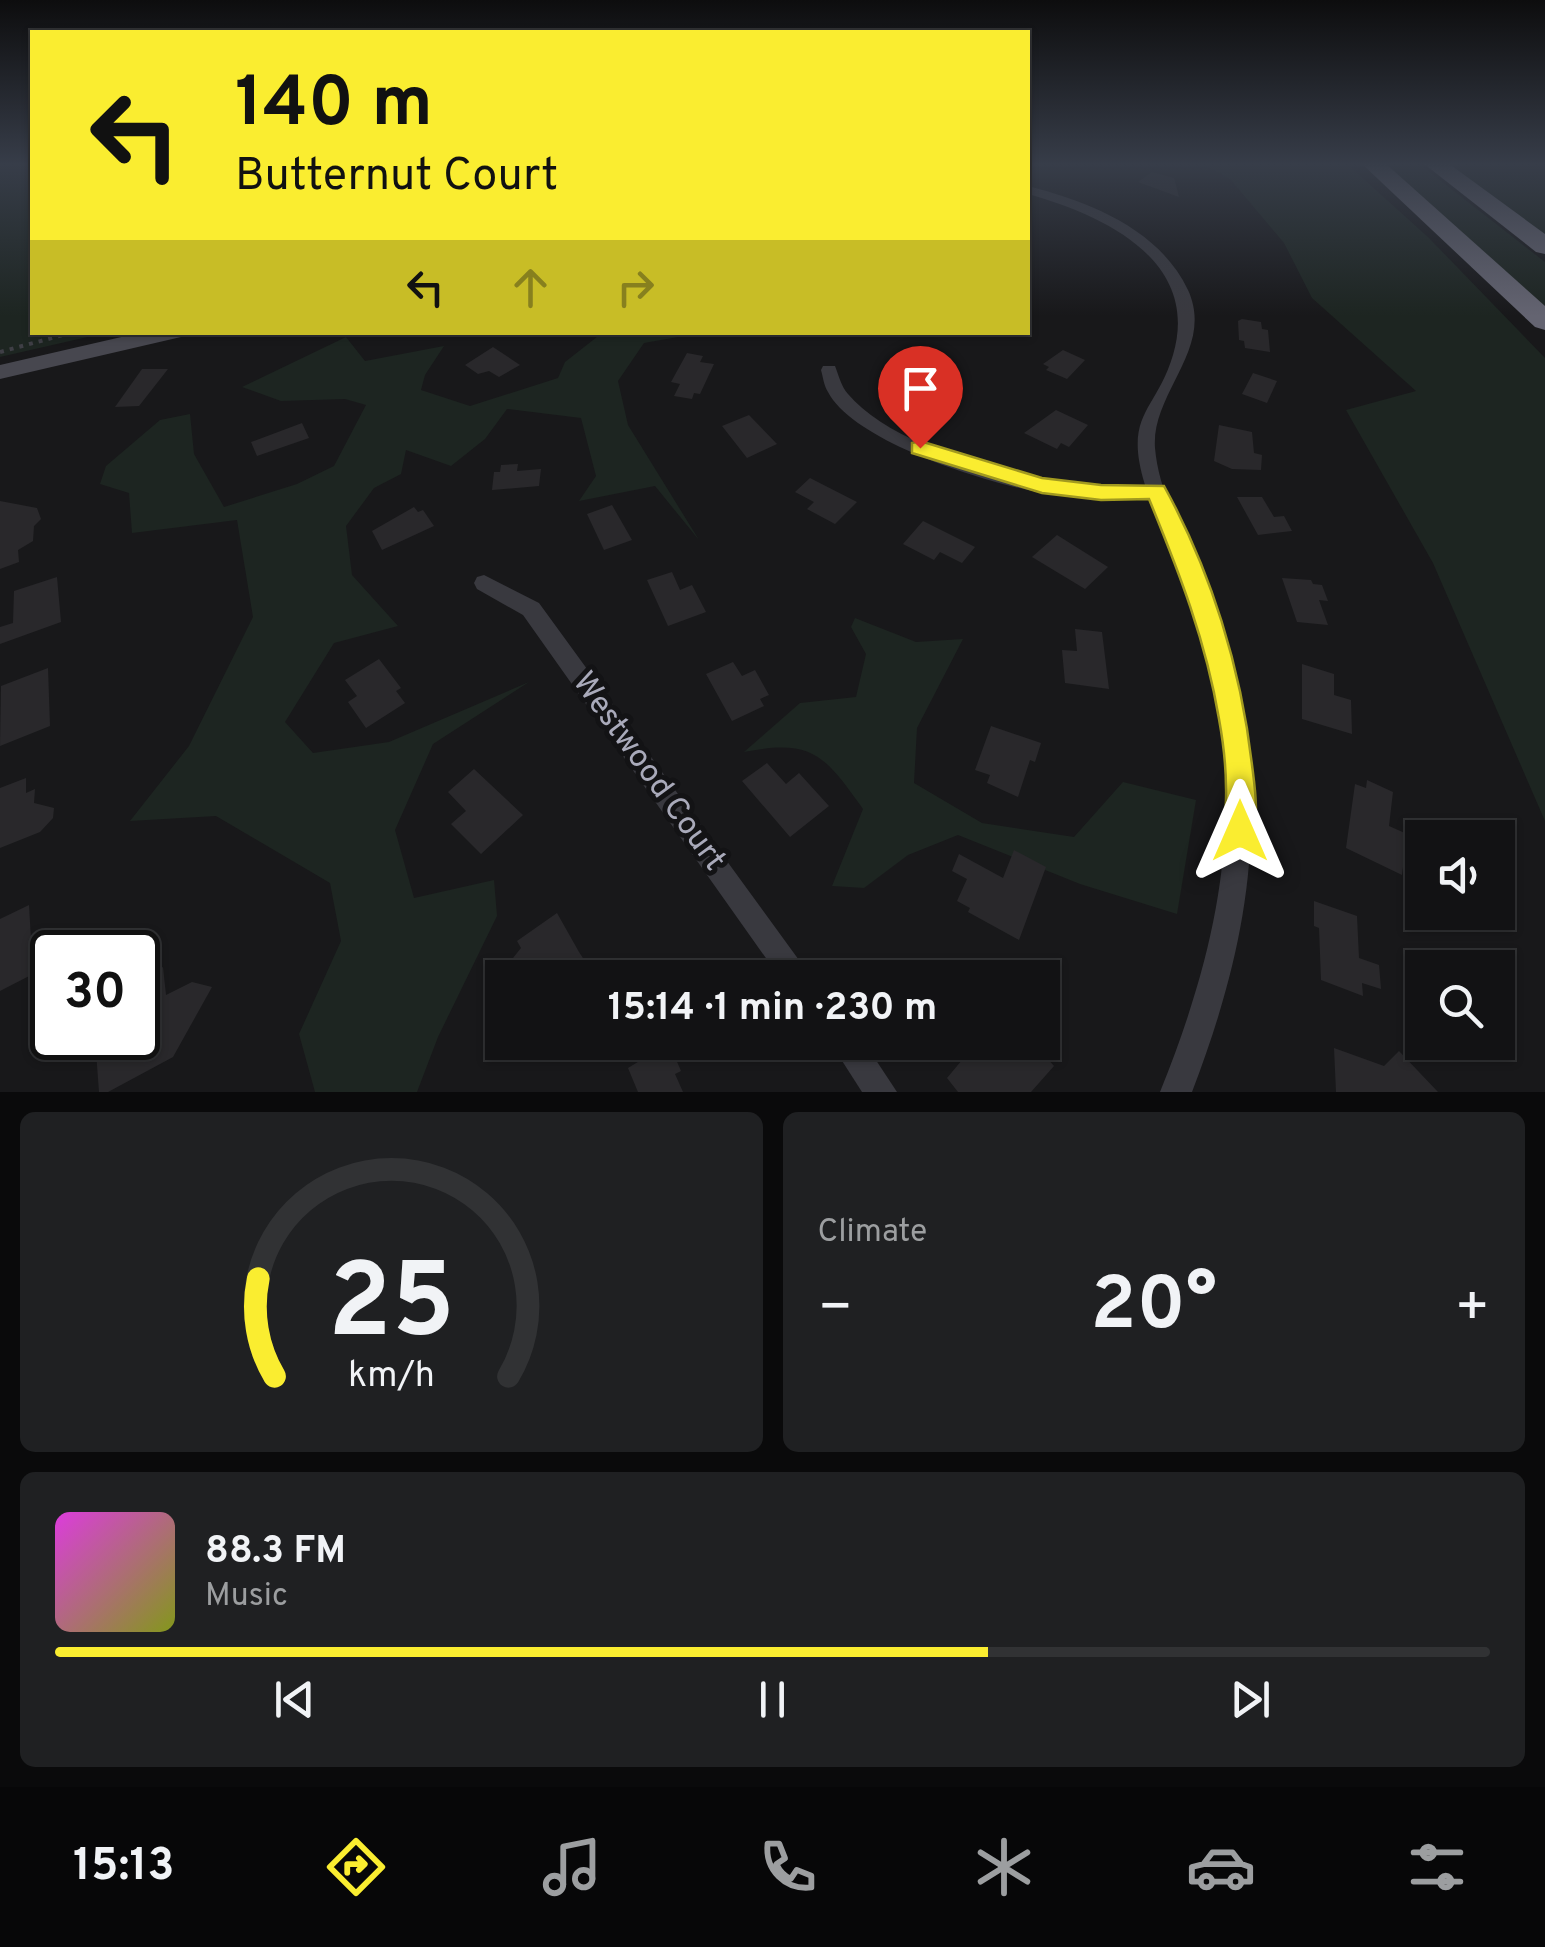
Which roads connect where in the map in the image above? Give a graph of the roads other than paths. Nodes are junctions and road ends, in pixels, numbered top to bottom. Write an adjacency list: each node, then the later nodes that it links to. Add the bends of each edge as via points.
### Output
1 (1099, 214): 9 (street, via 1155,254 1182,296 1186,339 1146,425)
2 (1428, 214): 5 (highway)
3 (1502, 214): 4 (highway)
4 (1545, 246)
5 (1545, 321)
6 (160, 335): 8 (street)
7 (829, 370): 9 (street, via 842,401 939,457 1042,486)
8 (0, 372)
9 (1156, 491): 14 (street, via 1221,659 1240,788 1240,865 1224,961)
10 (484, 583): 11 (street, Westwood Court, via 531,609)
11 (785, 960)
12 (858, 1060): 13 (street)
13 (882, 1092)
14 (1176, 1092)

